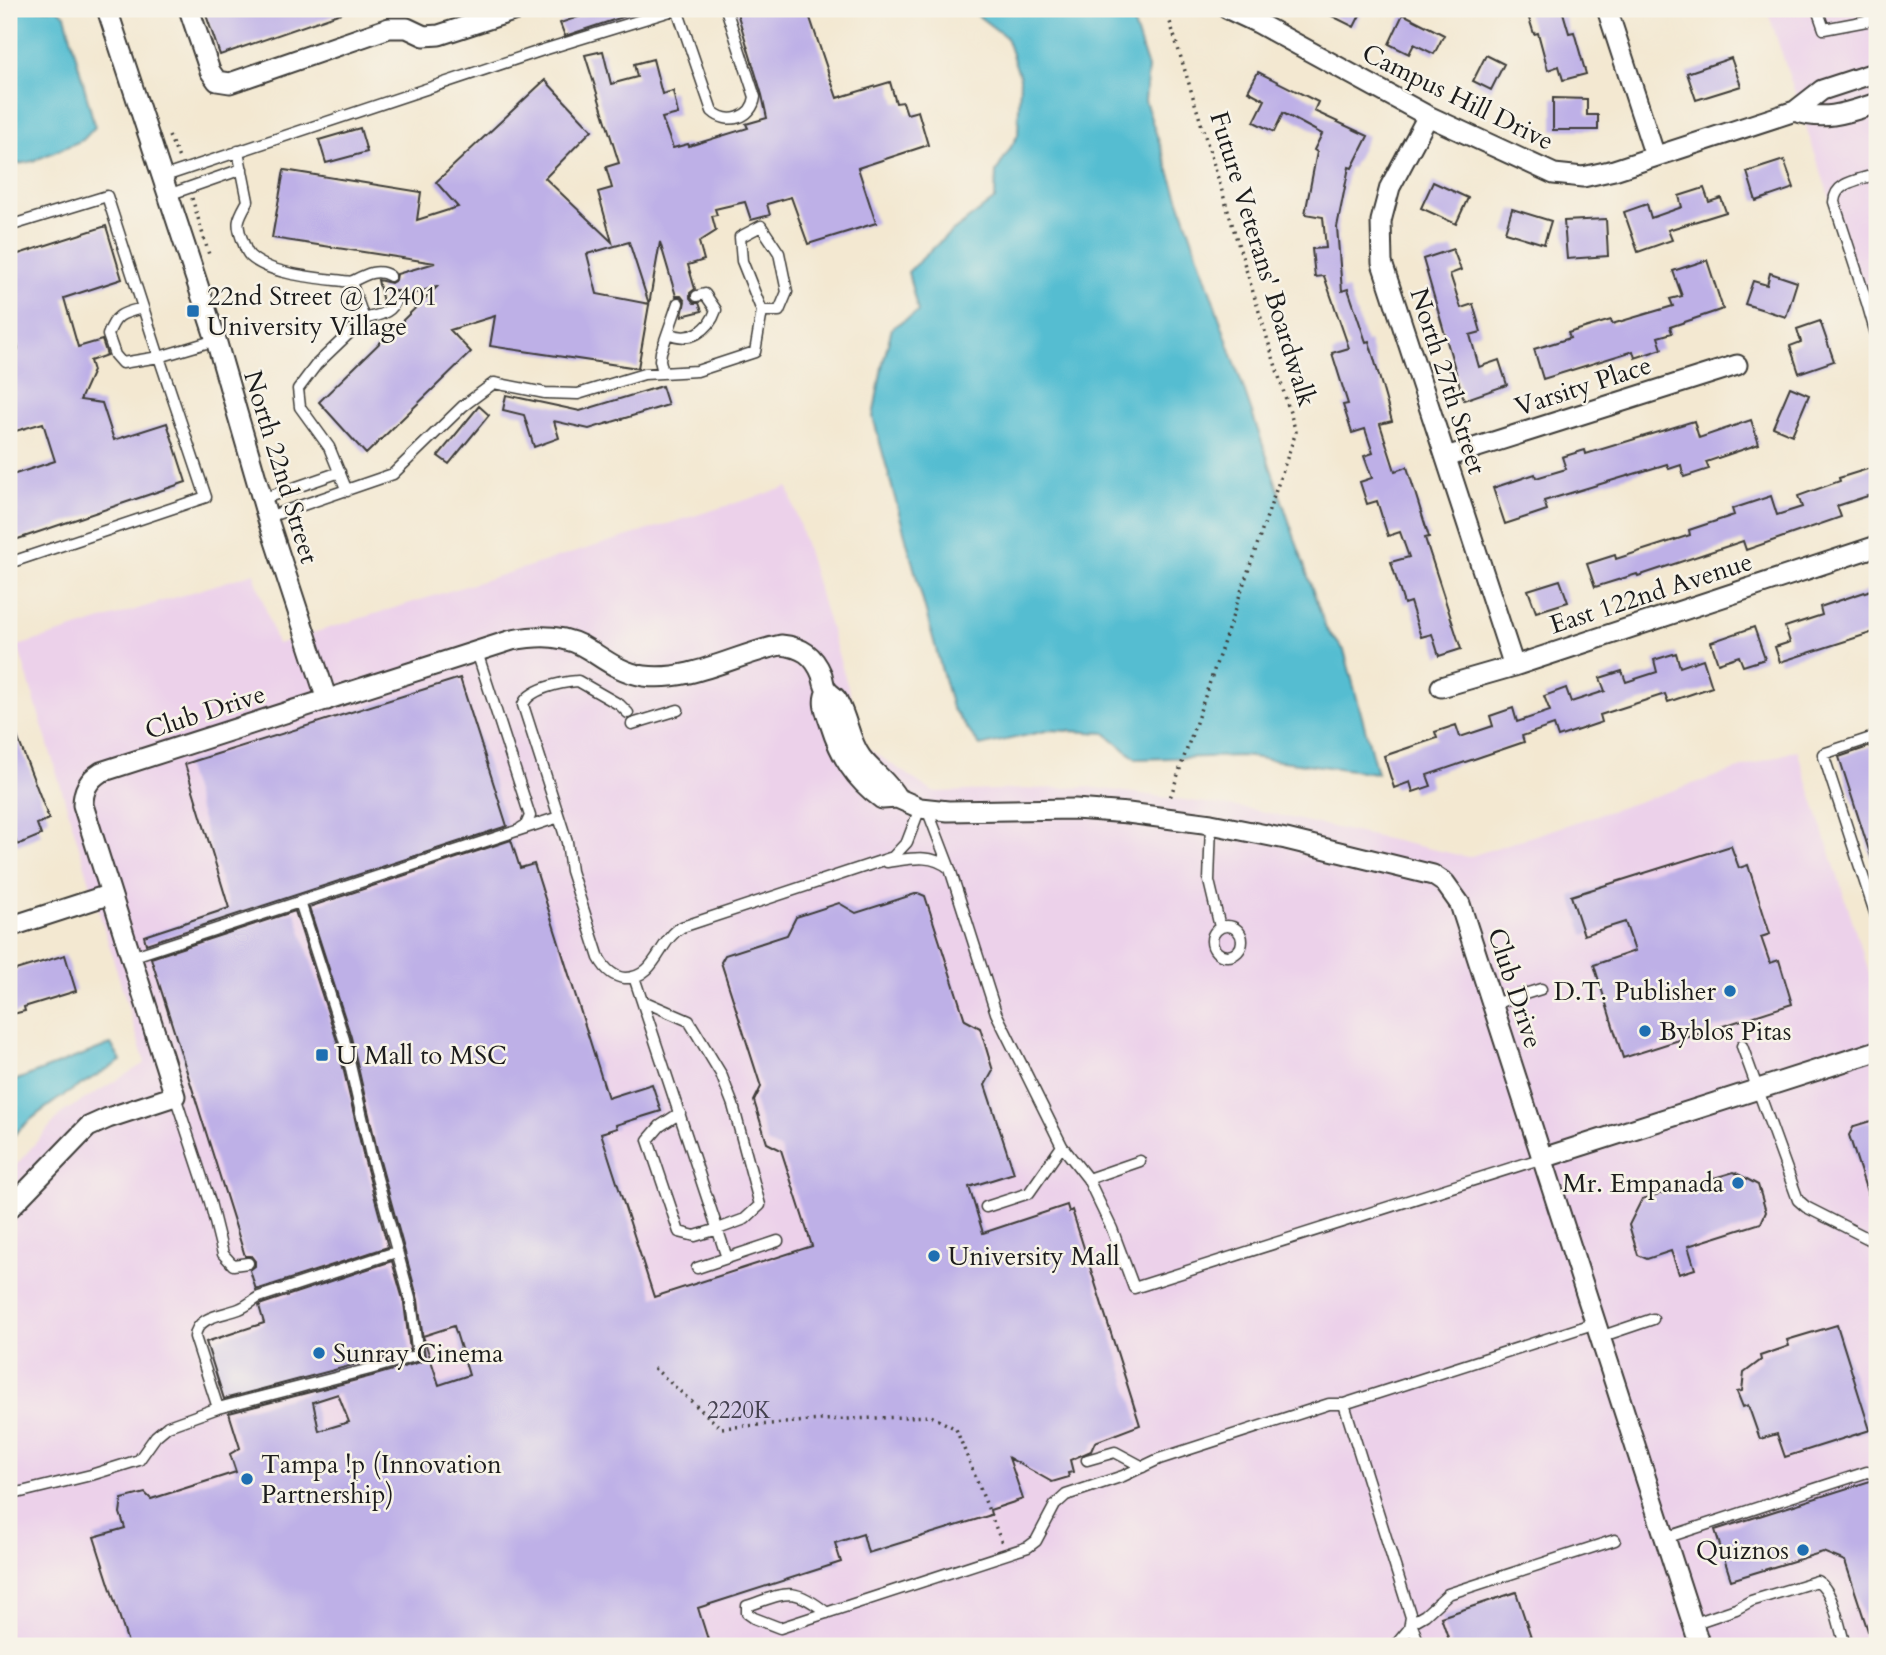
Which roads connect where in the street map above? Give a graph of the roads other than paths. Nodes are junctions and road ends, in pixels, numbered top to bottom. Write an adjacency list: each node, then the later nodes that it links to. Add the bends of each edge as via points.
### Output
1 (107, 9): 19 (street, North 22nd Street)
2 (189, 9): 3 (street, via 210,71 217,81 230,83 389,28 439,35)
3 (519, 9)
4 (677, 9): 5 (lane, via 712,111 728,120 750,110 755,97); 15 (lane)
5 (726, 9)
6 (1227, 9): 9 (street, Campus Hill Drive)
7 (1607, 9): 16 (street)
8 (1817, 9): 10 (lane, via 1824,29)
9 (1261, 16): 14 (street, Campus Hill Drive)
10 (1877, 19)
11 (1877, 72): 13 (street, Campus Hill Drive, via 1822,90)
12 (1877, 103): 13 (street, Campus Hill Drive, via 1829,117)
13 (1795, 111): 16 (street, Campus Hill Drive)
14 (1428, 116): 16 (street, Campus Hill Drive, via 1554,174 1583,177); 36 (street, North 27th Street, via 1390,187 1381,221 1382,263)
15 (238, 151): 17 (lane); 19 (lane)
16 (1655, 156)
17 (242, 169): 19 (lane); 22 (lane, via 248,201 237,227 246,252 283,272)
18 (1877, 174): 25 (lane, via 1838,187 1834,193)
19 (165, 186): 32 (street, North 22nd Street)
20 (9, 226): 27 (lane, via 107,196)
21 (390, 276): 22 (lane, via 375,272)
22 (351, 282): 29 (lane)
23 (697, 296): 30 (lane, via 705,294 716,310 711,324 696,334 677,337)
24 (396, 298): 29 (lane, via 385,313)
25 (1872, 302): 31 (lane)
26 (678, 303): 30 (lane)
27 (143, 308): 33 (lane); 33 (lane, via 115,318 108,335 122,363)
28 (762, 311): 28 (lane, via 743,261 740,237 761,226 779,253 787,292 779,311); 35 (lane, via 755,352 697,371)
29 (364, 319): 37 (lane, via 316,365 299,389 303,414 329,447)
30 (668, 333): 35 (lane, via 660,360)
31 (1877, 338)
32 (216, 340): 33 (lane); 39 (street, North 22nd Street)
33 (159, 357): 41 (lane, via 206,497)
34 (1737, 365): 36 (street, Varsity Place)
35 (663, 373): 38 (lane, via 644,374 578,394 494,383 463,406 393,474)
36 (1446, 457): 43 (street, North 27th Street)
37 (340, 472): 38 (lane); 39 (lane)
38 (347, 491): 39 (lane)
39 (265, 508): 45 (street, North 22nd Street)
40 (1877, 546): 43 (street, East 122nd Avenue)
41 (9, 563)
42 (477, 652): 45 (street, Club Drive); 50 (street, Club Drive, via 527,637 558,637 626,672 655,677 685,673 772,646 793,646 813,657 827,691 824,706 850,768 882,799 897,798); 53 (lane, via 530,816 526,825)
43 (1514, 666): 44 (street, East 122nd Avenue)
44 (1441, 687)
45 (327, 700): 56 (street, Club Drive, via 94,776 85,789 83,805)
46 (678, 710): 48 (lane)
47 (628, 713): 51 (lane, via 578,681 524,700)
48 (632, 724)
49 (1877, 736): 58 (lane, via 1823,754)
50 (924, 808): 52 (street, Club Drive, via 1075,809); 54 (lane, via 907,842); 55 (lane)
51 (558, 817): 61 (lane); 62 (lane, via 599,958 612,974)
52 (1211, 824): 60 (lane, via 1209,881); 65 (street, Club Drive, via 1420,871 1445,883 1460,904)
53 (510, 836)
54 (883, 862): 55 (lane, via 921,858 940,860); 62 (lane, via 682,927 670,936 648,969)
55 (950, 869): 71 (lane, via 996,1013)
56 (111, 894): 59 (street); 61 (street, Club Drive)
57 (300, 902): 87 (lane, via 344,1039 411,1301 418,1355)
58 (1877, 919)
59 (9, 927)
60 (1220, 927)
61 (131, 957): 69 (street, Club Drive)
62 (635, 976): 64 (lane)
63 (1541, 989): 65 (lane)
64 (643, 1001): 70 (lane); 77 (lane, via 689,1021 721,1074 733,1105 760,1205 746,1219)
65 (1493, 1004): 72 (street, Club Drive)
66 (1742, 1046): 68 (lane)
67 (1877, 1051): 68 (street)
68 (1758, 1089): 72 (street); 79 (lane, via 1798,1200)
69 (175, 1096): 76 (street, via 88,1127); 82 (lane, via 223,1254 233,1265)
70 (680, 1113): 77 (lane); 77 (lane, via 648,1140 679,1232 695,1236)
71 (1062, 1146): 74 (lane); 75 (lane, via 1029,1193)
72 (1543, 1158): 74 (lane, via 1134,1287); 85 (street, Club Drive)
73 (1140, 1161): 74 (lane)
74 (1088, 1180)
75 (986, 1207)
76 (9, 1209)
77 (718, 1229): 81 (lane)
78 (778, 1241): 81 (lane)
79 (1877, 1243)
80 (396, 1252): 87 (lane, via 259,1297 198,1326 195,1337)
81 (727, 1258): 83 (lane)
82 (248, 1263)
83 (697, 1268)
84 (1653, 1319): 85 (lane)
85 (1598, 1330): 86 (lane); 92 (street, Club Drive)
86 (1344, 1404): 89 (lane, via 1309,1410); 95 (lane)
87 (218, 1408): 91 (lane, via 168,1426 139,1460)
88 (1087, 1460): 89 (lane, via 1115,1452)
89 (1143, 1466): 94 (lane, via 1061,1498 1028,1547)
90 (1877, 1474): 92 (lane, via 1867,1472)
91 (9, 1495)
92 (1665, 1538): 96 (street, Club Drive)
93 (1615, 1540): 95 (lane, via 1448,1594)
94 (827, 1614): 94 (lane, via 780,1628 754,1618 747,1613 747,1606 789,1592 810,1600)
95 (1411, 1623): 97 (lane); 98 (lane)
96 (1692, 1624): 99 (street, Club Drive); 100 (lane, via 1817,1581 1829,1593)
97 (1395, 1646)
98 (1420, 1646)
99 (1700, 1646)
100 (1845, 1646)

